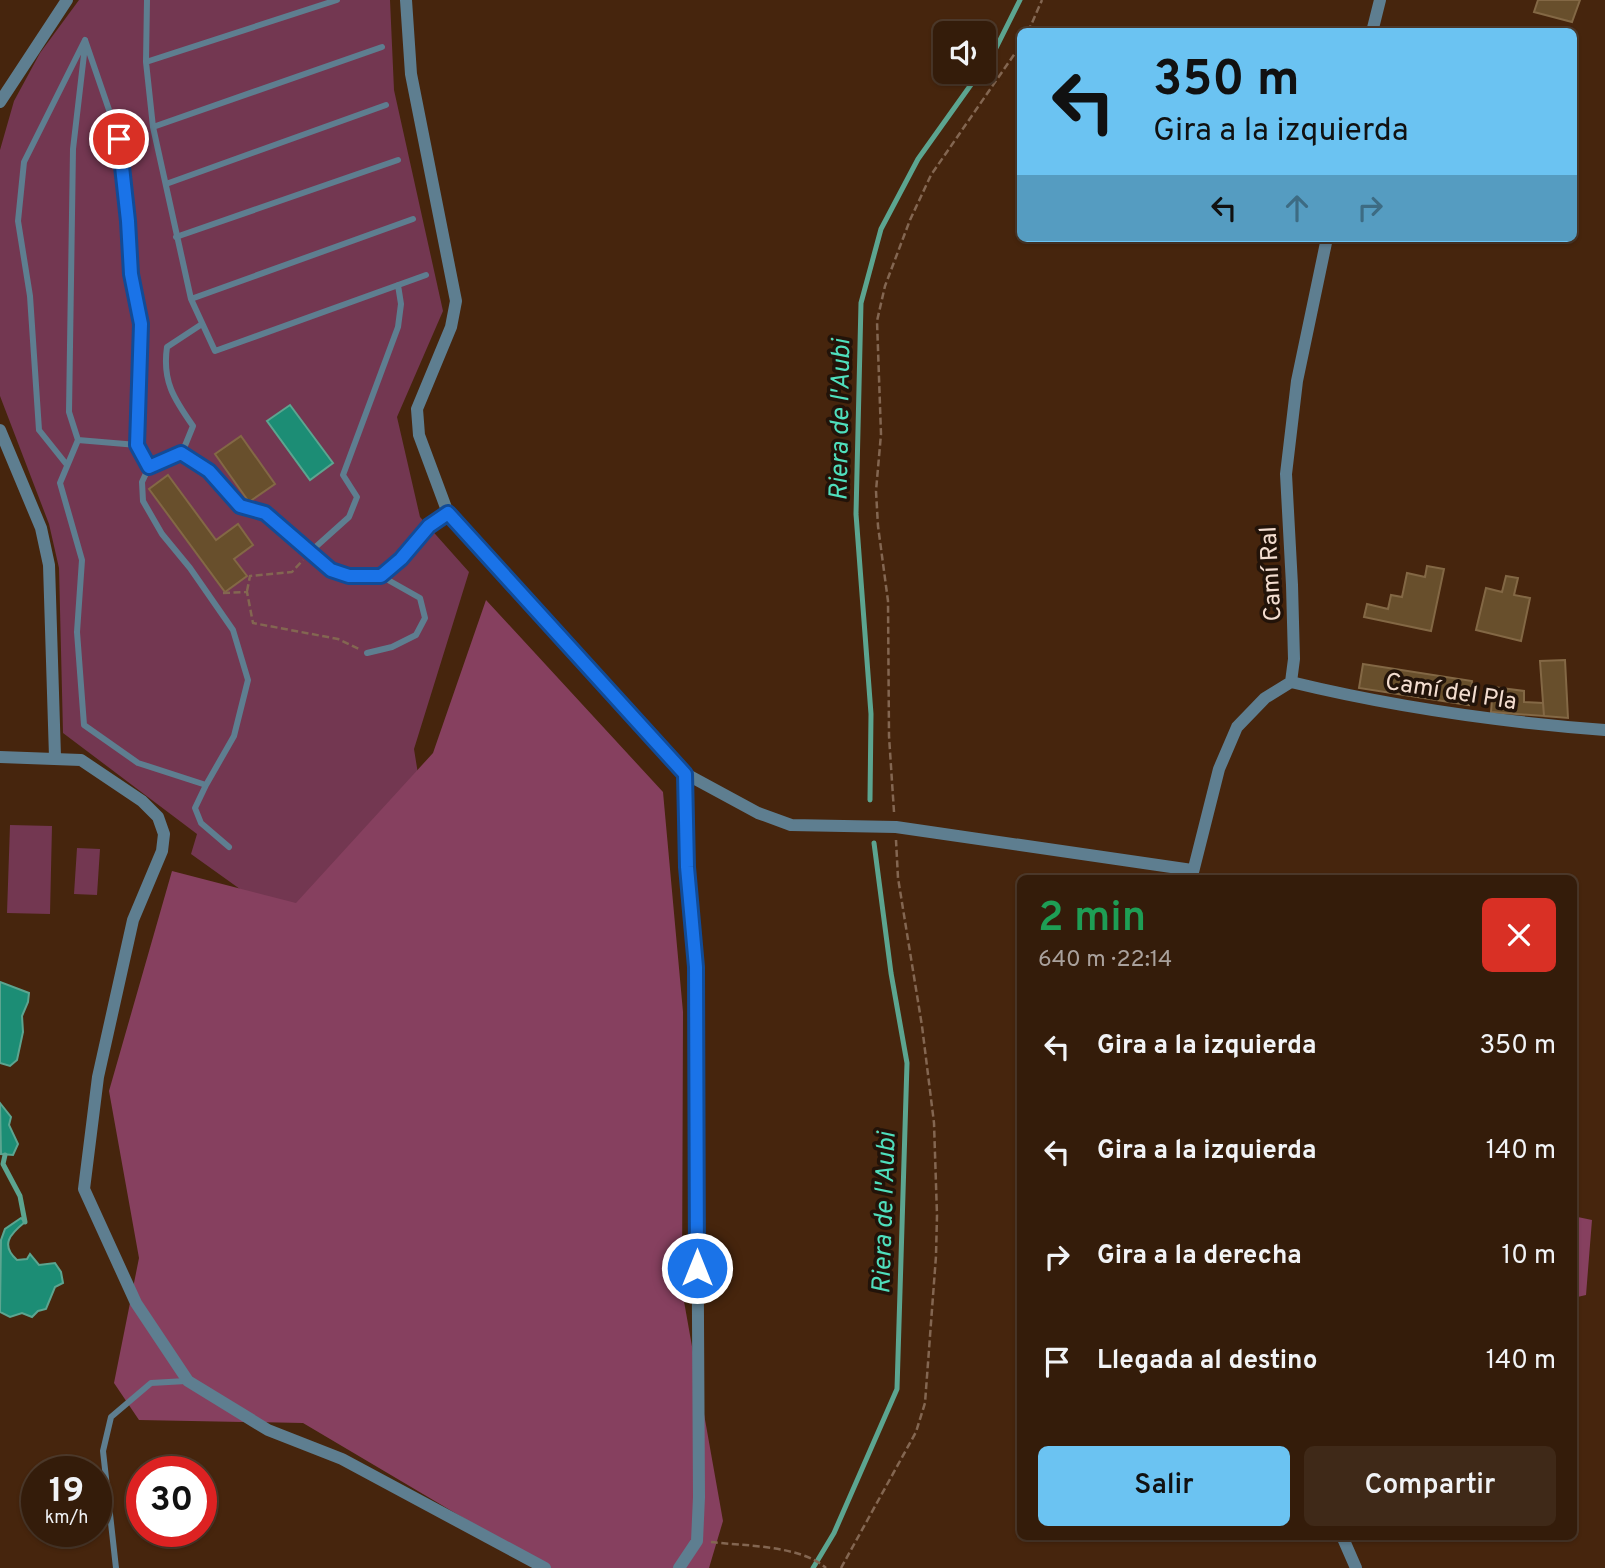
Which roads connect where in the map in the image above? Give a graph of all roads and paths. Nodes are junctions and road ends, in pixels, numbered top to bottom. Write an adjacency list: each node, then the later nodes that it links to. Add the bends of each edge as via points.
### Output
1 (67, 0): 13 (street)
2 (147, 0): 12 (lane)
3 (337, 0): 12 (lane)
4 (406, 0): 31 (street, via 411,74 456,301 451,327 417,408 419,435)
5 (1042, 0): 7 (path)
6 (1380, 0): 8 (street)
7 (1030, 28)
8 (1373, 28)
9 (85, 40): 26 (lane, via 73,149 69,412); 27 (lane, via 119,139 131,274 141,324); 29 (lane, via 24,162 18,221 30,296 39,430)
10 (382, 47): 15 (lane)
11 (1017, 50): 43 (path, via 931,175 885,286 877,321 881,434 876,491 888,601 889,736)
12 (146, 62): 15 (lane)
13 (0, 102)
14 (386, 106): 17 (lane)
15 (153, 127): 17 (lane)
16 (398, 160): 19 (lane)
17 (166, 184): 19 (lane)
18 (413, 219): 23 (lane)
19 (176, 237): 23 (lane)
20 (1326, 242): 37 (street, Camí Ral, via 1297,381 1286,474 1293,610)
21 (426, 275): 22 (lane)
22 (398, 285): 24 (lane, via 215,351); 32 (lane, via 398,327 343,475 357,497 349,517)
23 (191, 299): 24 (lane)
24 (202, 324): 28 (lane, via 167,347 165,365 173,396 192,426)
25 (0, 429): 40 (street, via 41,528 49,565)
26 (78, 440): 27 (lane); 29 (lane)
27 (137, 445): 30 (lane)
28 (181, 453): 30 (lane); 32 (lane, via 209,471 240,506 265,513)
29 (67, 466): 42 (lane, via 60,483 82,559 78,632 84,726 138,763)
30 (149, 467): 35 (lane, via 142,482 143,501 162,534)
31 (448, 513): 33 (lane, via 429,526); 41 (street)
32 (310, 552): 33 (lane, via 331,570 349,576); 34 (path, via 292,572 250,576)
33 (381, 576): 36 (lane, via 420,598 425,618 416,635)
34 (247, 592): 35 (path); 36 (path, via 253,623 338,639)
35 (209, 593): 42 (lane, via 233,630 248,680 234,736)
36 (367, 653)
37 (1291, 682): 38 (street, Camí del Pla, via 1480,718); 45 (street, via 1265,698 1237,727 1219,769)
38 (1605, 730)
39 (0, 757): 40 (street)
40 (55, 757): 46 (street, via 81,760 142,801 158,817 164,834 162,851 133,920 98,1077 84,1189 136,1303)
41 (685, 774): 43 (street, via 791,825); 48 (street, via 698,1089)
42 (206, 785): 44 (lane, via 195,808 201,823)
43 (896, 827): 45 (street); 53 (path, via 898,878 934,1123 937,1215 926,1390 916,1432)
44 (229, 847)
45 (1192, 874)
46 (188, 1381): 49 (lane, via 151,1383 111,1417 103,1451); 50 (street, via 268,1430 342,1459)
47 (1344, 1540): 54 (street)
48 (697, 1541): 51 (street); 52 (path, via 789,1552)
49 (116, 1568)
50 (545, 1568)
51 (679, 1568)
52 (826, 1568)
53 (841, 1568)
54 (1356, 1568)

